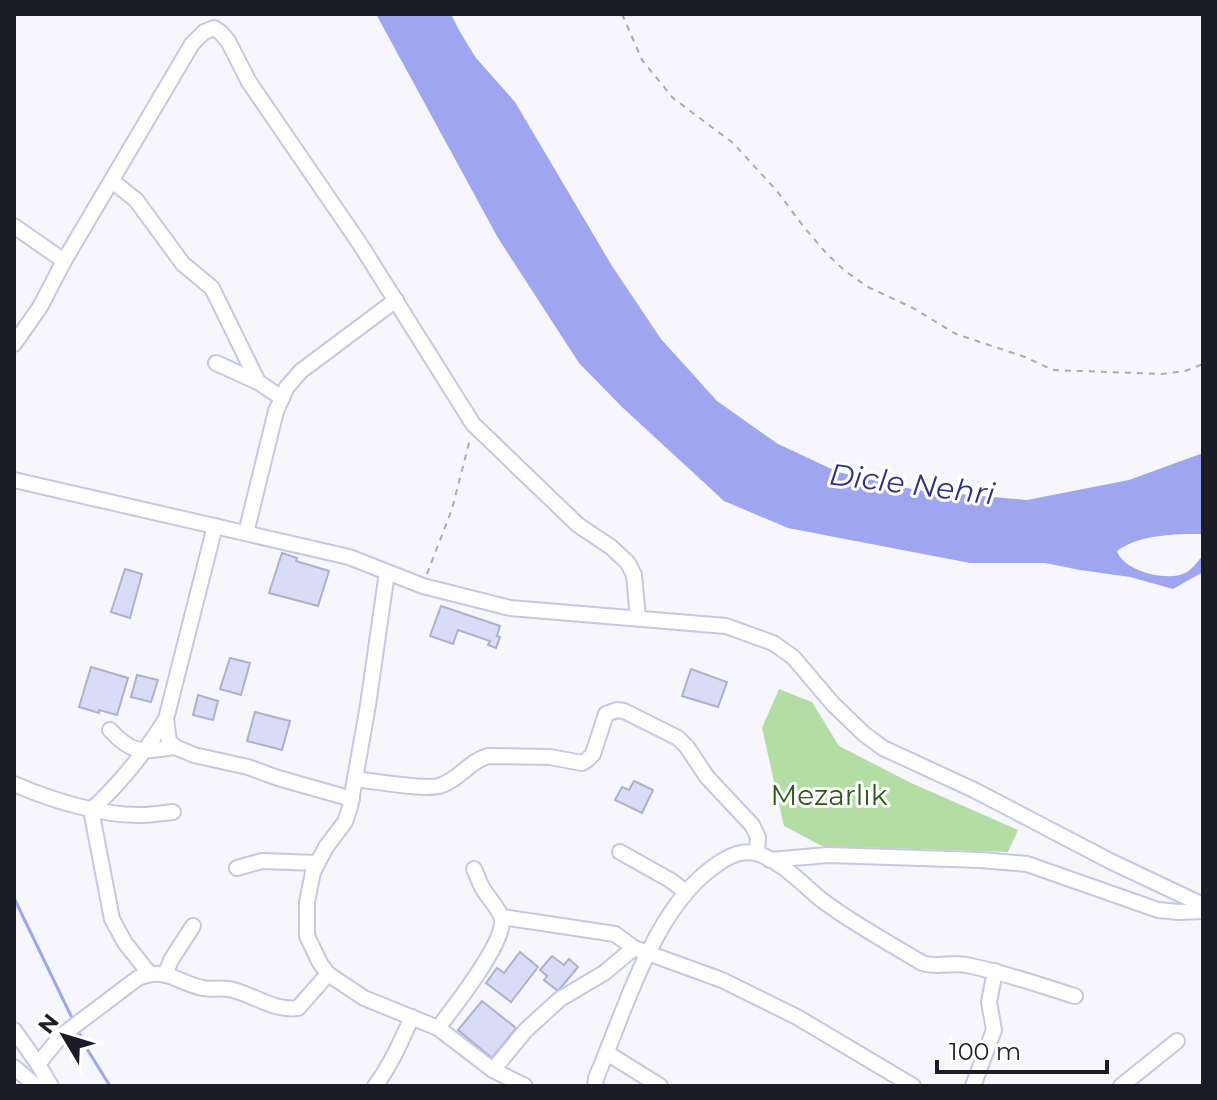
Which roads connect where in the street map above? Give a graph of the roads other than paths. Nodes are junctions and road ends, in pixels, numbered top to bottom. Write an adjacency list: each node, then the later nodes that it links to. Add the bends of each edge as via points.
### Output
1 (112, 181): 3 (street); 4 (street, via 192,44 214,28 228,41 249,82); 7 (street, via 136,200 183,264 212,288)
2 (14, 226): 3 (street)
3 (64, 261): 5 (street)
4 (396, 300): 8 (street, via 301,371); 13 (street, via 473,424 578,525 628,563)
5 (14, 344)
6 (216, 363): 7 (street)
7 (258, 382): 8 (street)
8 (282, 398): 11 (street)
9 (14, 480): 10 (street)
10 (215, 526): 11 (street); 14 (street)
11 (246, 533): 12 (street, via 349,557)
12 (387, 572): 13 (street, via 510,608); 18 (street)
13 (638, 618): 29 (street, via 726,626 773,643 883,748)
14 (166, 719): 16 (street); 17 (street)
15 (110, 730): 17 (street)
16 (175, 747): 17 (street); 20 (street)
17 (145, 752): 21 (street)
18 (355, 779): 20 (street); 24 (street, via 440,786 488,756 582,763 593,754 606,714 617,710 678,738 752,825)
19 (14, 784): 21 (street)
20 (352, 799): 25 (street, via 345,822)
21 (91, 810): 22 (street); 35 (street, via 112,919 125,943)
22 (173, 812)
23 (620, 852): 28 (street)
24 (763, 856): 28 (street, via 734,853); 29 (street, via 1027,864 1158,910); 34 (street, via 922,963)
25 (317, 863): 26 (street, via 262,861); 36 (street, via 307,902 307,936)
26 (237, 868)
27 (474, 869): 30 (street)
28 (686, 892): 33 (street)
29 (1203, 908)
30 (502, 917): 32 (street, via 615,934); 39 (street, via 496,942)
31 (193, 926): 35 (street)
32 (634, 948): 33 (street); 45 (street, via 560,999)
33 (649, 953): 42 (street); 52 (street, via 722,980 797,1017)
34 (995, 971): 37 (street); 53 (street, via 989,1002 994,1030)
35 (157, 974): 36 (street, via 205,989 236,990 287,1009 298,1008); 43 (street, via 138,978 61,1036)
36 (328, 974): 38 (street, via 364,998)
37 (1075, 996)
38 (412, 1017): 39 (street); 48 (street)
39 (438, 1028): 45 (street)
40 (14, 1030): 43 (street)
41 (1177, 1041): 54 (street)
42 (607, 1053): 50 (street); 51 (street)
43 (38, 1064): 47 (street)
44 (14, 1067): 46 (street)
45 (493, 1070): 49 (street)
46 (36, 1086)
47 (51, 1086)
48 (375, 1086)
49 (525, 1086)
50 (595, 1086)
51 (660, 1086)
52 (913, 1086)
53 (973, 1086)
54 (1121, 1086)

